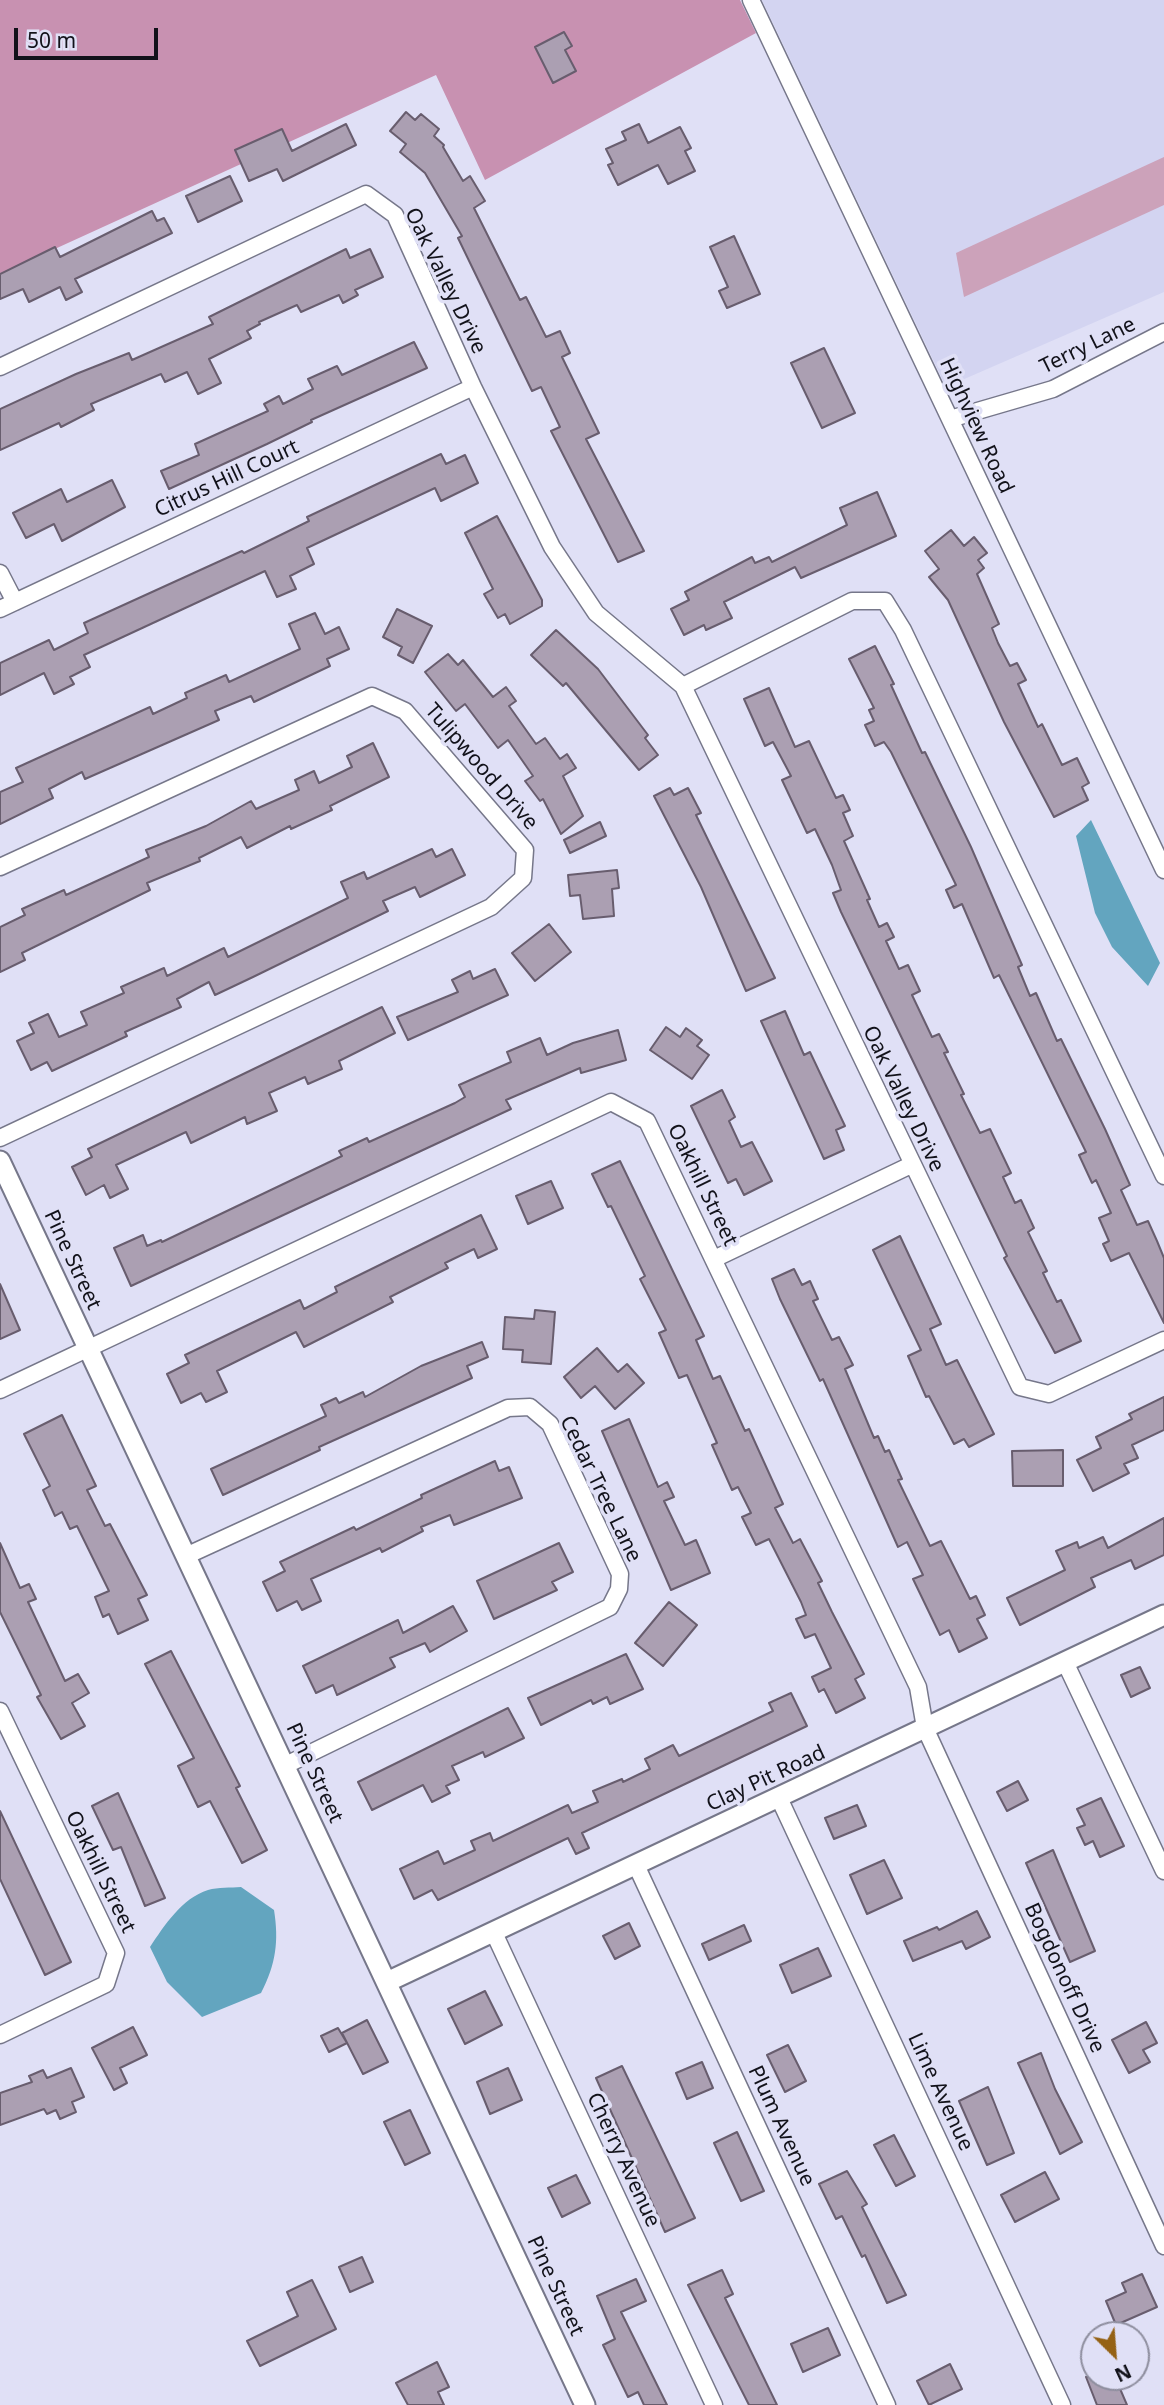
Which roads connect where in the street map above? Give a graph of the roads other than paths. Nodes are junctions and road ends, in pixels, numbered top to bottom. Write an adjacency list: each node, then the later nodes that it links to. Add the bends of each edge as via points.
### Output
1 (751, 0): 5 (street, Highview Road)
2 (1164, 332): 5 (street, Terry Lane, via 1053,389)
3 (0, 366): 4 (street, Oak Valley Drive, via 366,194 395,215)
4 (473, 387): 7 (street, Citrus Hill Court); 8 (street, Oak Valley Drive, via 552,547 596,613)
5 (950, 419): 10 (street, Highview Road)
6 (0, 573): 7 (street)
7 (8, 606)
8 (683, 686): 13 (street, Oak Valley Drive); 14 (street, via 852,601 885,601 904,630)
9 (0, 867): 11 (street, Tulipwood Drive, via 372,695 405,711 525,850 523,877 492,907)
10 (1164, 870)
11 (0, 1138)
12 (0, 1161): 17 (street, Pine Street)
13 (911, 1165): 15 (street); 16 (street, Oak Valley Drive, via 1020,1387 1049,1394)
14 (1164, 1177)
15 (715, 1259): 17 (street, Oakhill Street, via 647,1121 611,1102); 23 (street, Oakhill Street, via 918,1687)
16 (1164, 1340)
17 (87, 1348): 18 (street, Oakhill Street); 19 (street, Pine Street)
18 (0, 1390)
19 (188, 1555): 24 (street, Pine Street); 24 (street, Cedar Tree Lane, via 508,1408 530,1407 550,1423 620,1574 610,1607)
20 (1164, 1615): 21 (street, Clay Pit Road)
21 (1065, 1662): 23 (street, Clay Pit Road); 27 (street)
22 (0, 1711): 30 (street, Oakhill Street, via 116,1953 106,1984)
23 (925, 1728): 25 (street, Clay Pit Road); 31 (street, Bogdonoff Drive)
24 (286, 1765): 29 (street, Pine Street)
25 (779, 1798): 26 (street, Clay Pit Road); 35 (street, Lime Avenue)
26 (636, 1865): 28 (street, Clay Pit Road); 34 (street, Plum Avenue)
27 (1164, 1871)
28 (494, 1933): 29 (street, Clay Pit Road); 33 (street, Cherry Avenue)
29 (387, 1982): 32 (street, Pine Street)
30 (0, 2035)
31 (1164, 2246)
32 (585, 2405)
33 (714, 2405)
34 (887, 2405)
35 (1062, 2405)

